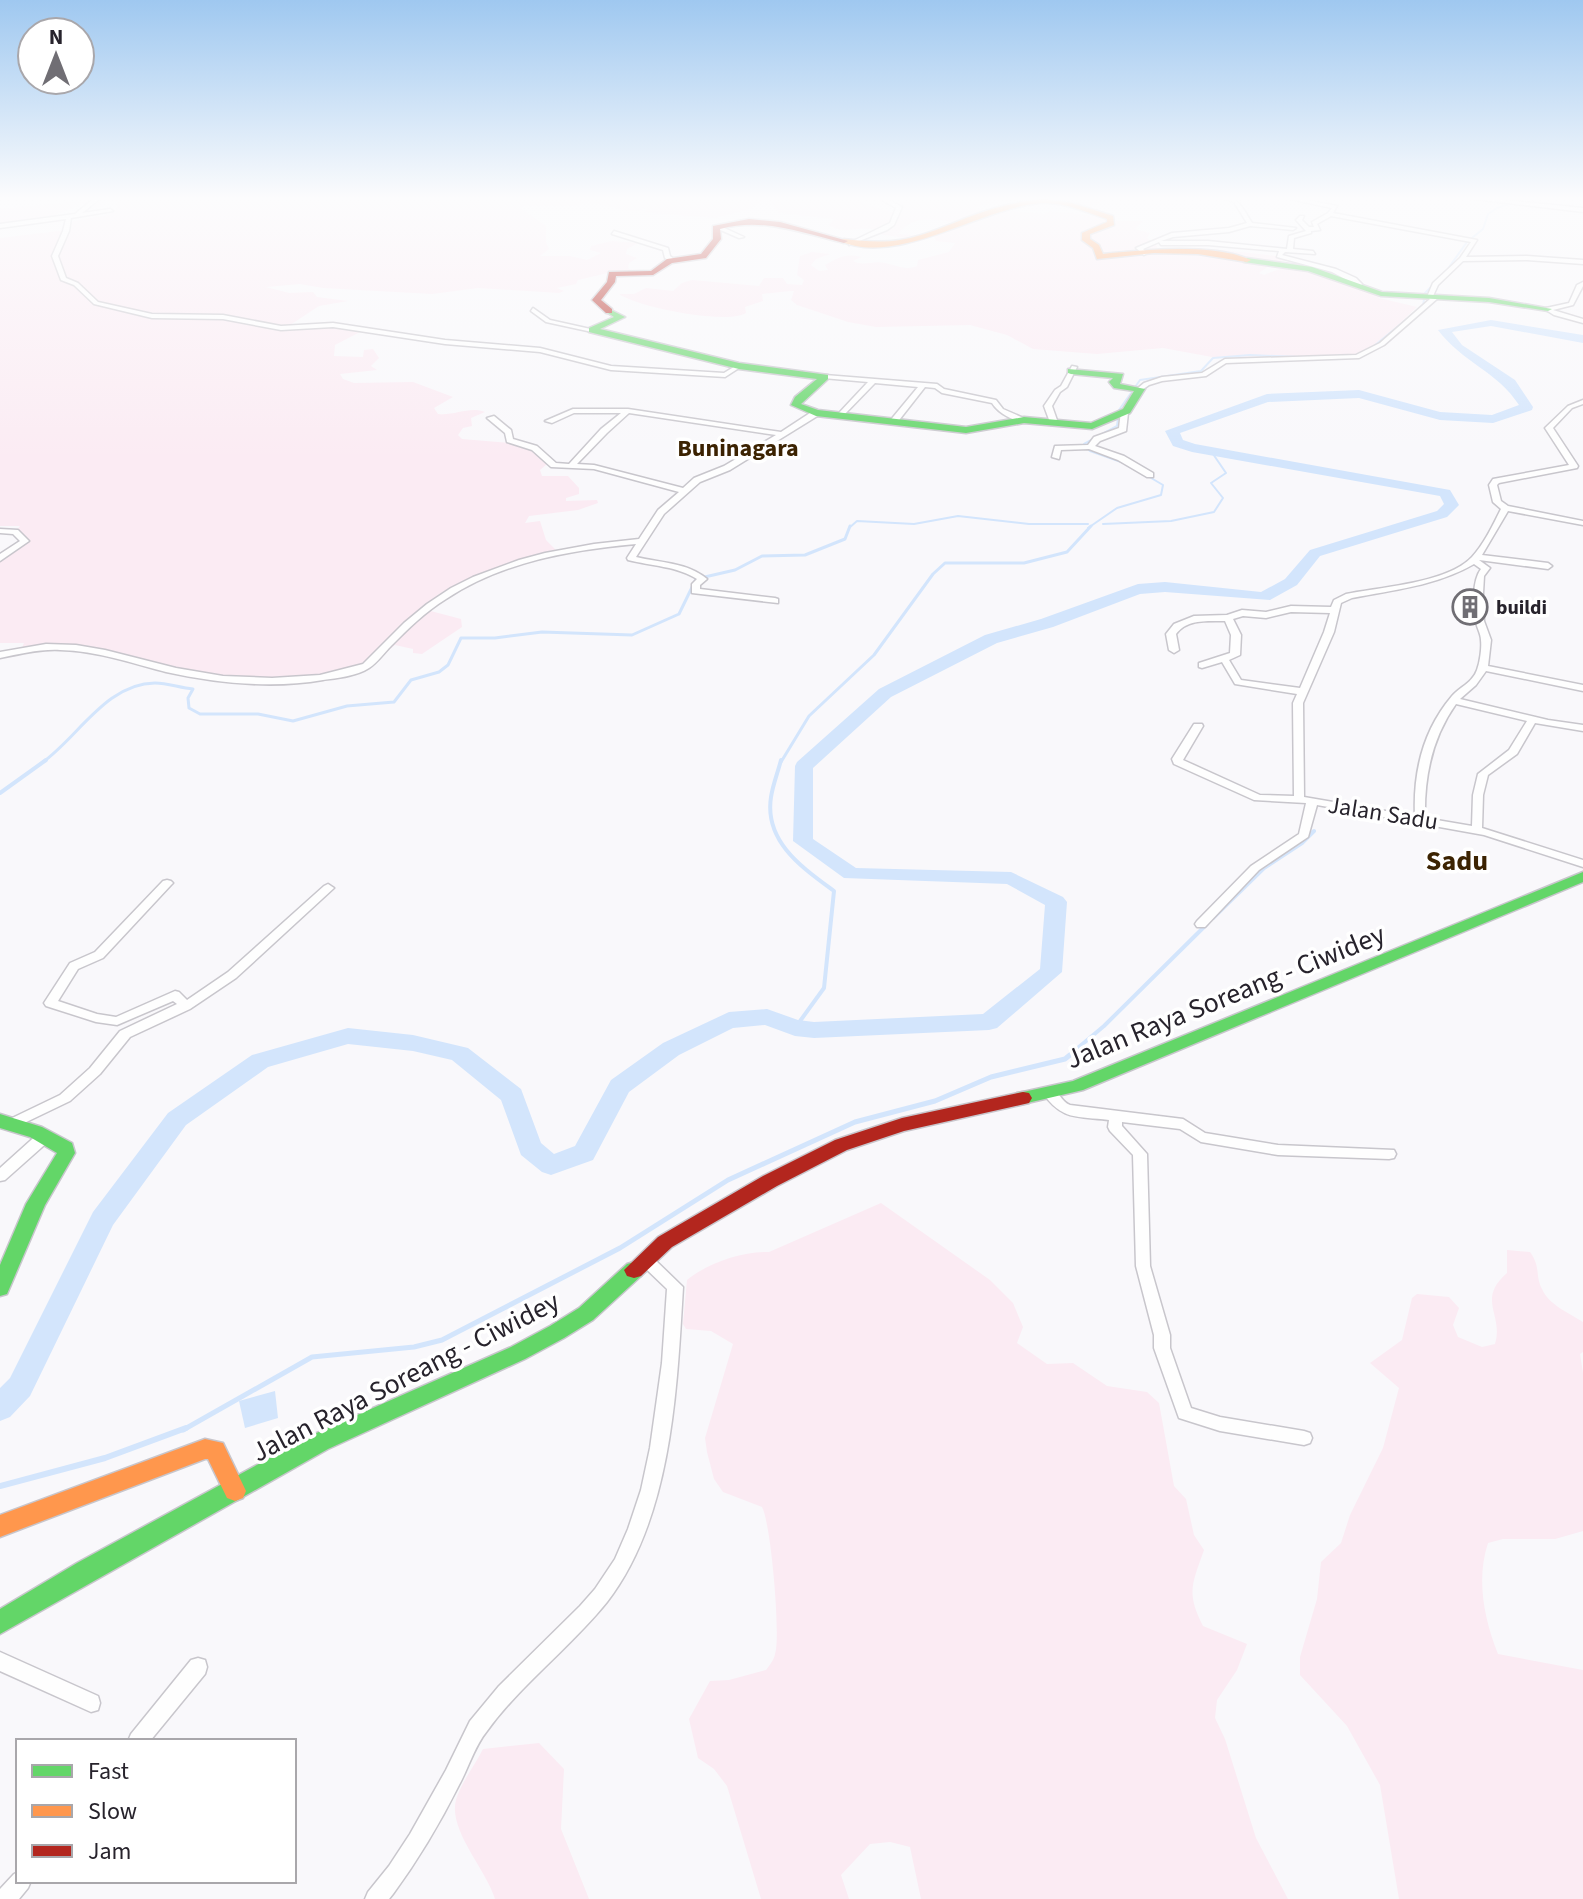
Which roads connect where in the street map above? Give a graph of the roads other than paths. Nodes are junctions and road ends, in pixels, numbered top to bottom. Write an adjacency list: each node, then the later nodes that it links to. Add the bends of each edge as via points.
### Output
1 (77, 285): 11 (street, via 96,303 152,316 223,317 281,328 320,324 526,348 611,368 725,375)
2 (609, 285): 10 (main road, via 596,300 621,317)
3 (1367, 285): 6 (main road, via 1381,294)
4 (1435, 285): 6 (street)
5 (1582, 285): 7 (street, via 1571,304)
6 (1429, 297): 7 (main road); 16 (street, via 1382,344 1357,357 1225,361 1202,376 1155,380)
7 (1548, 309): 9 (street)
8 (533, 310): 10 (street, via 548,321)
9 (1583, 321)
10 (592, 330): 11 (main road)
11 (739, 366): 13 (main road)
12 (1072, 369): 16 (main road, via 1120,376 1116,386); 26 (street, via 1048,406)
13 (825, 377): 14 (street); 19 (main road, via 796,405)
14 (873, 381): 15 (street); 21 (street)
15 (923, 385): 23 (street, via 938,383 942,391 994,401 1000,410); 25 (street)
16 (1137, 388): 20 (main road)
17 (1583, 402): 33 (street, via 1549,428 1574,466 1496,481 1496,499)
18 (628, 411): 24 (street, via 579,410); 27 (street); 30 (street)
19 (816, 413): 21 (main road); 27 (street)
20 (1121, 413): 26 (main road, via 1097,425); 28 (street, via 1123,429)
21 (841, 416): 25 (main road)
22 (491, 418): 30 (street, via 510,440 540,450 554,465)
23 (1024, 420): 25 (main road, via 966,430); 26 (main road)
24 (549, 421)
25 (893, 422)
26 (1054, 423)
27 (778, 433): 32 (street)
28 (1087, 447): 29 (street, via 1058,448); 31 (street)
29 (1056, 457)
30 (571, 466): 32 (street)
31 (1150, 475)
32 (684, 491): 36 (street, via 661,512)
33 (1505, 508): 34 (street); 38 (street)
34 (1583, 523)
35 (0, 531): 37 (street, via 15,532 25,541)
36 (642, 541): 40 (street, via 631,558 700,576 695,591); 44 (street, via 526,561 454,590 366,666 324,678 218,677 65,647)
37 (0, 558)
38 (1476, 559): 39 (street); 41 (street, via 1433,577 1349,596 1337,602); 47 (street, via 1486,568 1479,593 1486,640)
39 (1548, 566)
40 (775, 601)
41 (1335, 610): 42 (street, via 1291,609); 49 (street, Jalan Sadu)
42 (1228, 618): 43 (street, via 1194,619 1177,626 1171,634); 45 (street, via 1236,652)
43 (1174, 650)
44 (0, 655)
45 (1225, 660): 46 (street); 49 (street, via 1238,682)
46 (1202, 665)
47 (1483, 668): 48 (street); 50 (street, via 1476,684)
48 (1583, 688)
49 (1304, 692): 54 (street, Jalan Sadu, via 1298,703)
50 (1454, 700): 51 (street); 56 (street, via 1428,744 1419,786)
51 (1532, 720): 53 (street); 57 (street, via 1513,752 1483,774)
52 (1198, 726): 54 (street, via 1178,762 1258,798)
53 (1583, 728)
54 (1299, 799): 55 (street, Jalan Sadu)
55 (1312, 802): 56 (street, Jalan Sadu); 62 (street, via 1304,835 1255,868)
56 (1420, 818): 57 (street, Jalan Sadu)
57 (1477, 830): 58 (street, Jalan Sadu)
58 (1583, 864)
59 (1583, 877): 64 (main road, Jalan Raya Soreang - Ciwidey, via 1111,1074)
60 (167, 883): 63 (street, via 99,955 74,966 50,1003 117,1021 175,995)
61 (328, 888): 63 (street, via 232,975)
62 (1201, 924)
63 (186, 1006): 66 (street, via 125,1034 65,1098)
64 (1049, 1092): 65 (street, via 1068,1110); 70 (main road, Jalan Raya Soreang - Ciwidey, via 902,1125 841,1145 713,1213)
65 (1116, 1116): 68 (street, via 1183,1124 1215,1141 1278,1150); 72 (street, via 1117,1131 1140,1154 1143,1266 1162,1348 1185,1413)
66 (7, 1122): 67 (main road)
67 (45, 1136): 69 (street); 71 (main road, via 66,1153 36,1204)
68 (1389, 1154)
69 (0, 1176)
70 (646, 1260): 73 (main road, Jalan Raya Soreang - Ciwidey, via 586,1314 557,1332 320,1442); 82 (street, via 675,1287 670,1360 640,1522 604,1592 501,1697 476,1730 431,1814)
71 (0, 1288)
72 (1304, 1438)
73 (235, 1491): 74 (main road, via 215,1450 205,1449); 75 (main road, Jalan Raya Soreang - Ciwidey)
74 (0, 1526)
75 (0, 1622)
76 (0, 1661): 78 (street)
77 (198, 1667): 79 (street)
78 (91, 1703)
79 (140, 1739)
80 (19, 1883): 81 (street)
81 (5, 1899)
82 (375, 1899)

